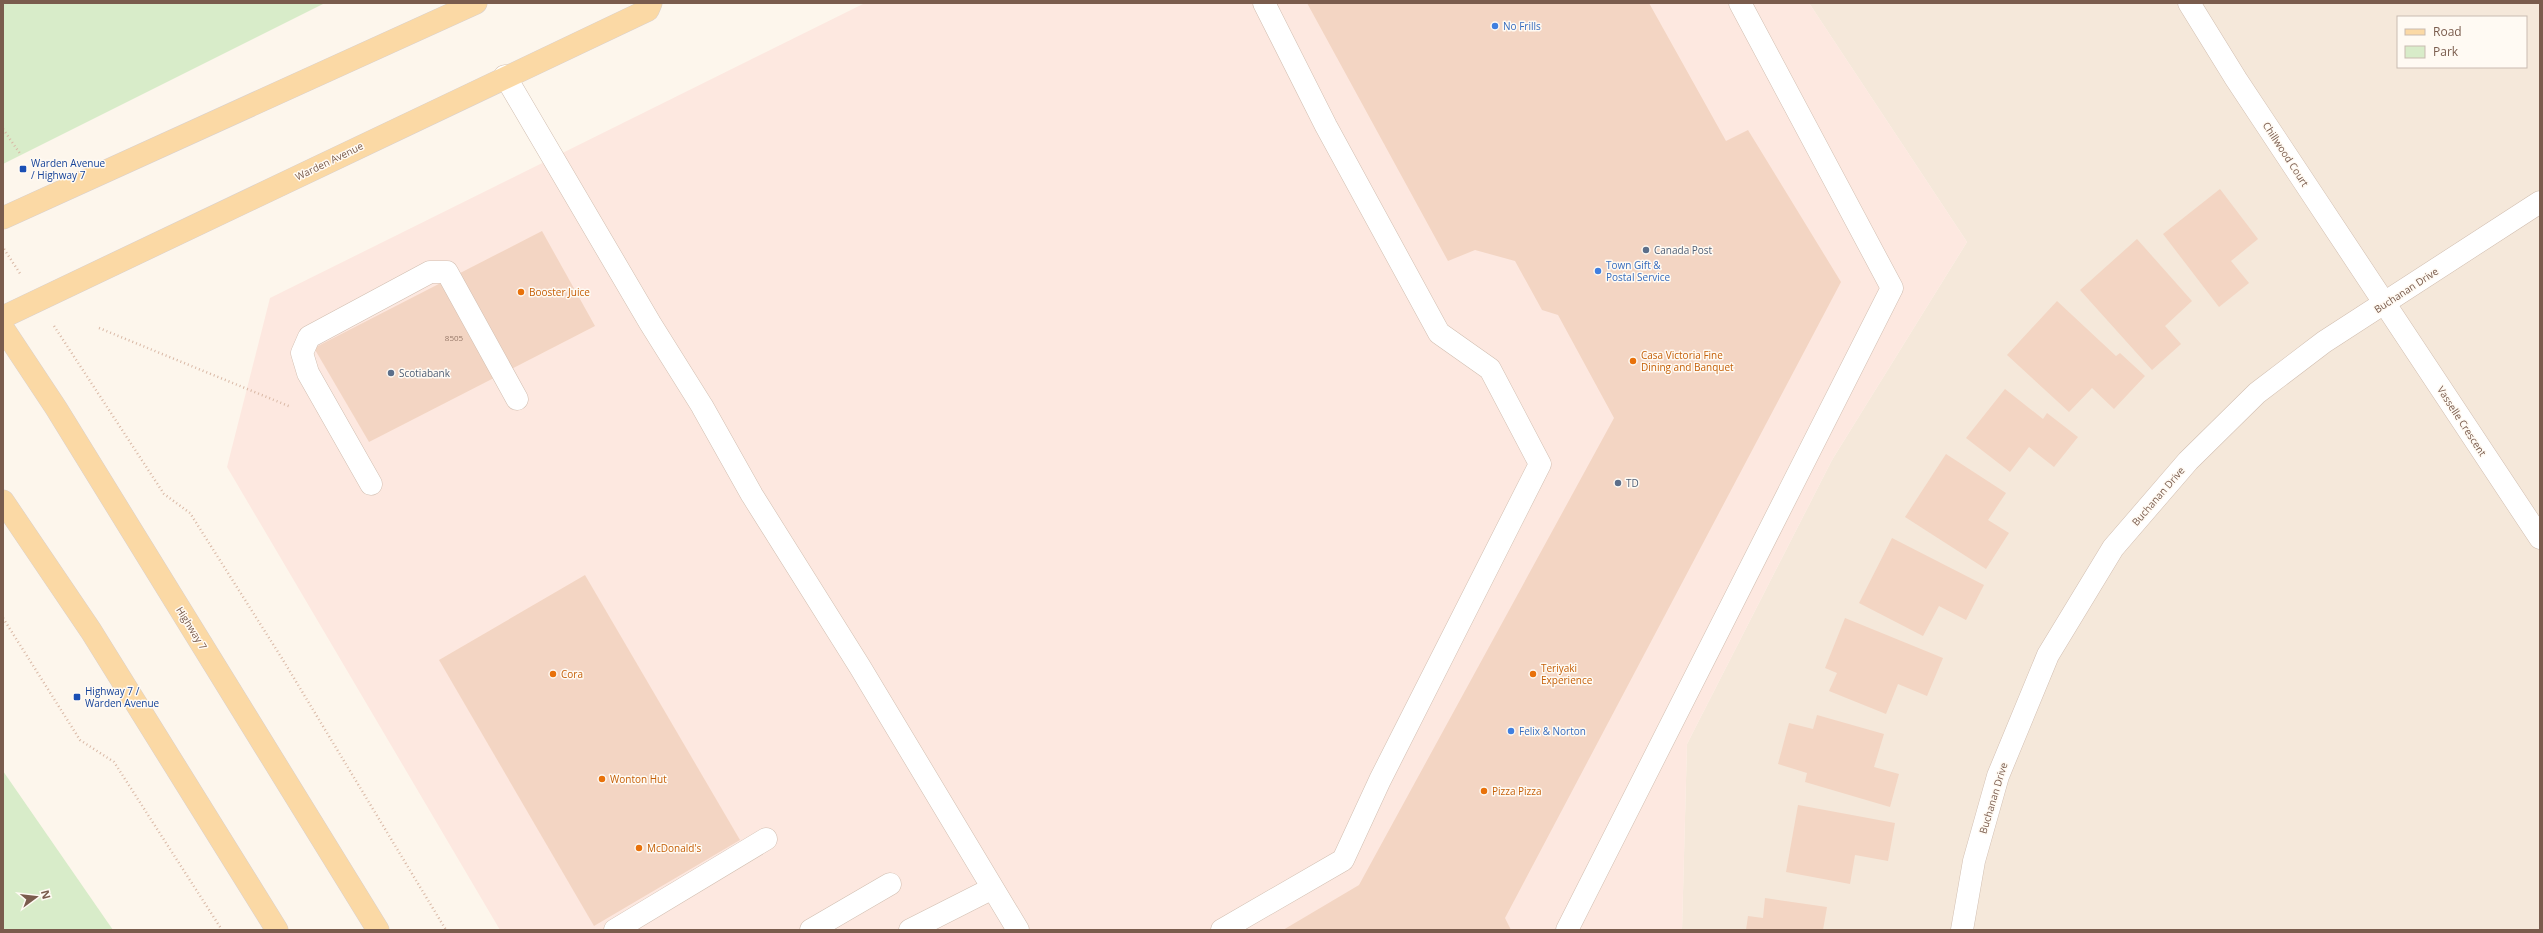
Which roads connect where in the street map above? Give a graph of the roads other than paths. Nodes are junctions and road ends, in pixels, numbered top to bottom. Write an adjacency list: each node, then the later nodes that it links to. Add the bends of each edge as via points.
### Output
1 (476, 3): 8 (main road)
2 (651, 3): 6 (main road, Warden Avenue, via 648,10)
3 (1264, 3): 25 (street, via 1326,126 1439,333 1490,369 1540,464 1380,780 1343,860)
4 (1740, 3): 26 (street, via 1892,288)
5 (2189, 3): 9 (street, Chillwood Court, via 2236,79)
6 (505, 76): 10 (main road, Warden Avenue); 18 (street, via 702,406 752,495 860,667)
7 (2540, 202): 9 (street, Buchanan Drive)
8 (3, 218)
9 (2385, 304): 15 (street, Vasselle Crescent); 27 (street, Buchanan Drive, via 2324,342 2257,393 2188,461 2113,548 2048,655 1998,776 1974,862)
10 (3, 317)
11 (3, 328): 20 (main road, Highway 7, via 56,408)
12 (518, 399): 13 (street, via 447,272 430,272 309,337 302,353 308,373)
13 (371, 484)
14 (3, 501): 19 (main road, via 91,631)
15 (2540, 538)
16 (766, 839): 21 (street)
17 (890, 884): 22 (street)
18 (991, 889): 23 (street); 24 (street)
19 (277, 930)
20 (378, 930)
21 (615, 930)
22 (811, 930)
23 (910, 930)
24 (1018, 930)
25 (1222, 930)
26 (1567, 930)
27 (1962, 930)

